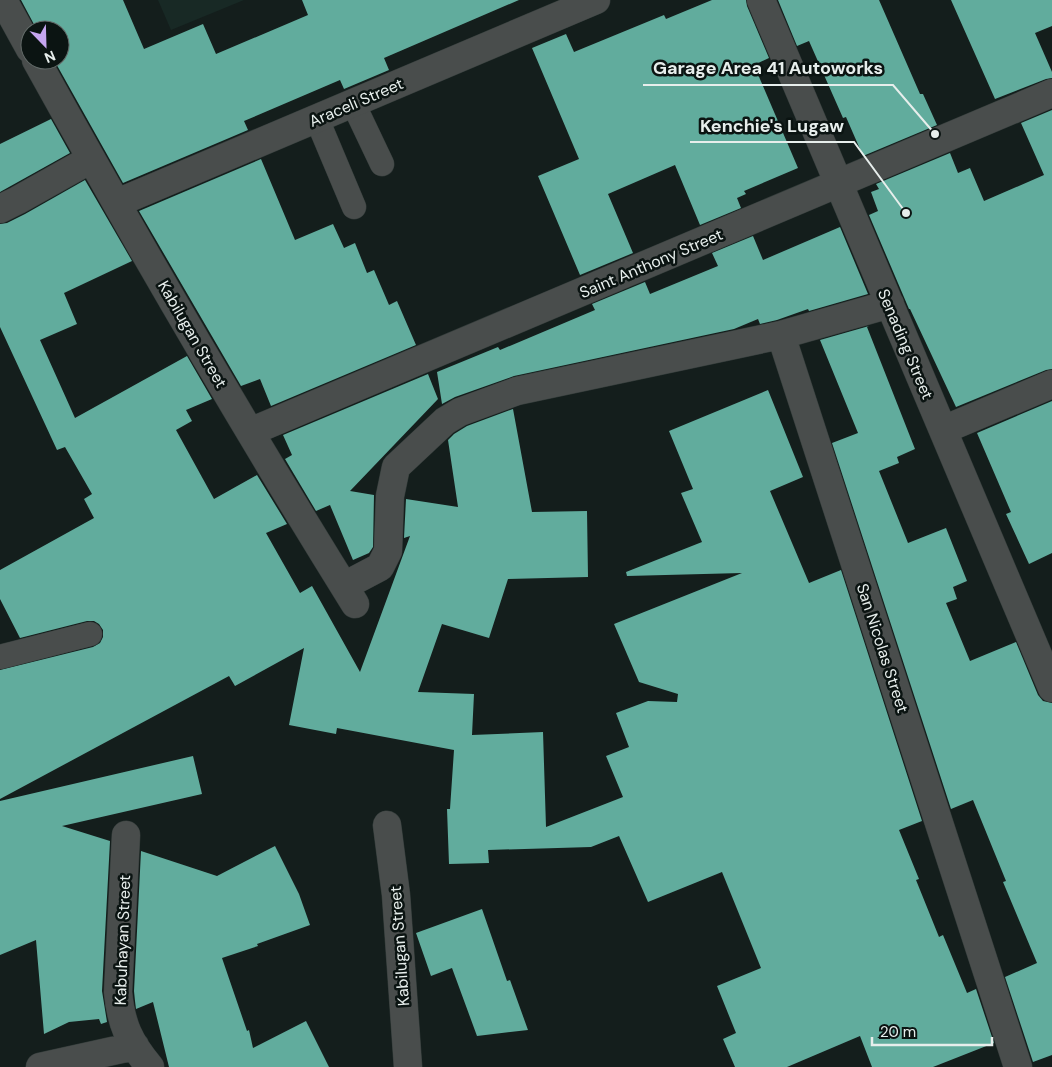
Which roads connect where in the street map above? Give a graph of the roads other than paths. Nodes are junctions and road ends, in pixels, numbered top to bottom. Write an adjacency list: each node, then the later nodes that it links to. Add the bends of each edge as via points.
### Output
1 (3, 0): 4 (street)
2 (596, 0): 7 (street, Araceli Street)
3 (761, 0): 11 (street, Senading Street)
4 (20, 31)
5 (42, 70): 9 (street, Kabilugan Street)
6 (1052, 93): 11 (street, Saint Anthony Street)
7 (353, 103): 8 (street, Araceli Street); 10 (lane)
8 (317, 119): 12 (street, Araceli Street); 13 (lane)
9 (91, 159): 12 (street, Kabilugan Street); 14 (street)
10 (382, 164)
11 (838, 184): 15 (street, Senading Street); 19 (street, Saint Anthony Street)
12 (117, 203): 19 (street, Kabilugan Street)
13 (354, 207)
14 (0, 209)
15 (890, 304): 16 (street); 18 (street, Senading Street)
16 (782, 335): 19 (street, Kabilugan Street, via 517,391 460,412 444,422 396,467 390,496 388,551 380,567 350,595); 28 (street, San Nicolas Street)
17 (1052, 384): 18 (street)
18 (943, 430): 22 (street, Senading Street)
19 (250, 432)
20 (90, 634): 21 (lane)
21 (0, 656)
22 (1050, 680)
23 (387, 825): 27 (street, Kabilugan Street, via 396,895)
24 (126, 835): 25 (street, Kabuhayan Street, via 118,992 125,1030)
25 (142, 1057): 26 (street)
26 (40, 1067)
27 (408, 1067)
28 (1018, 1067)

